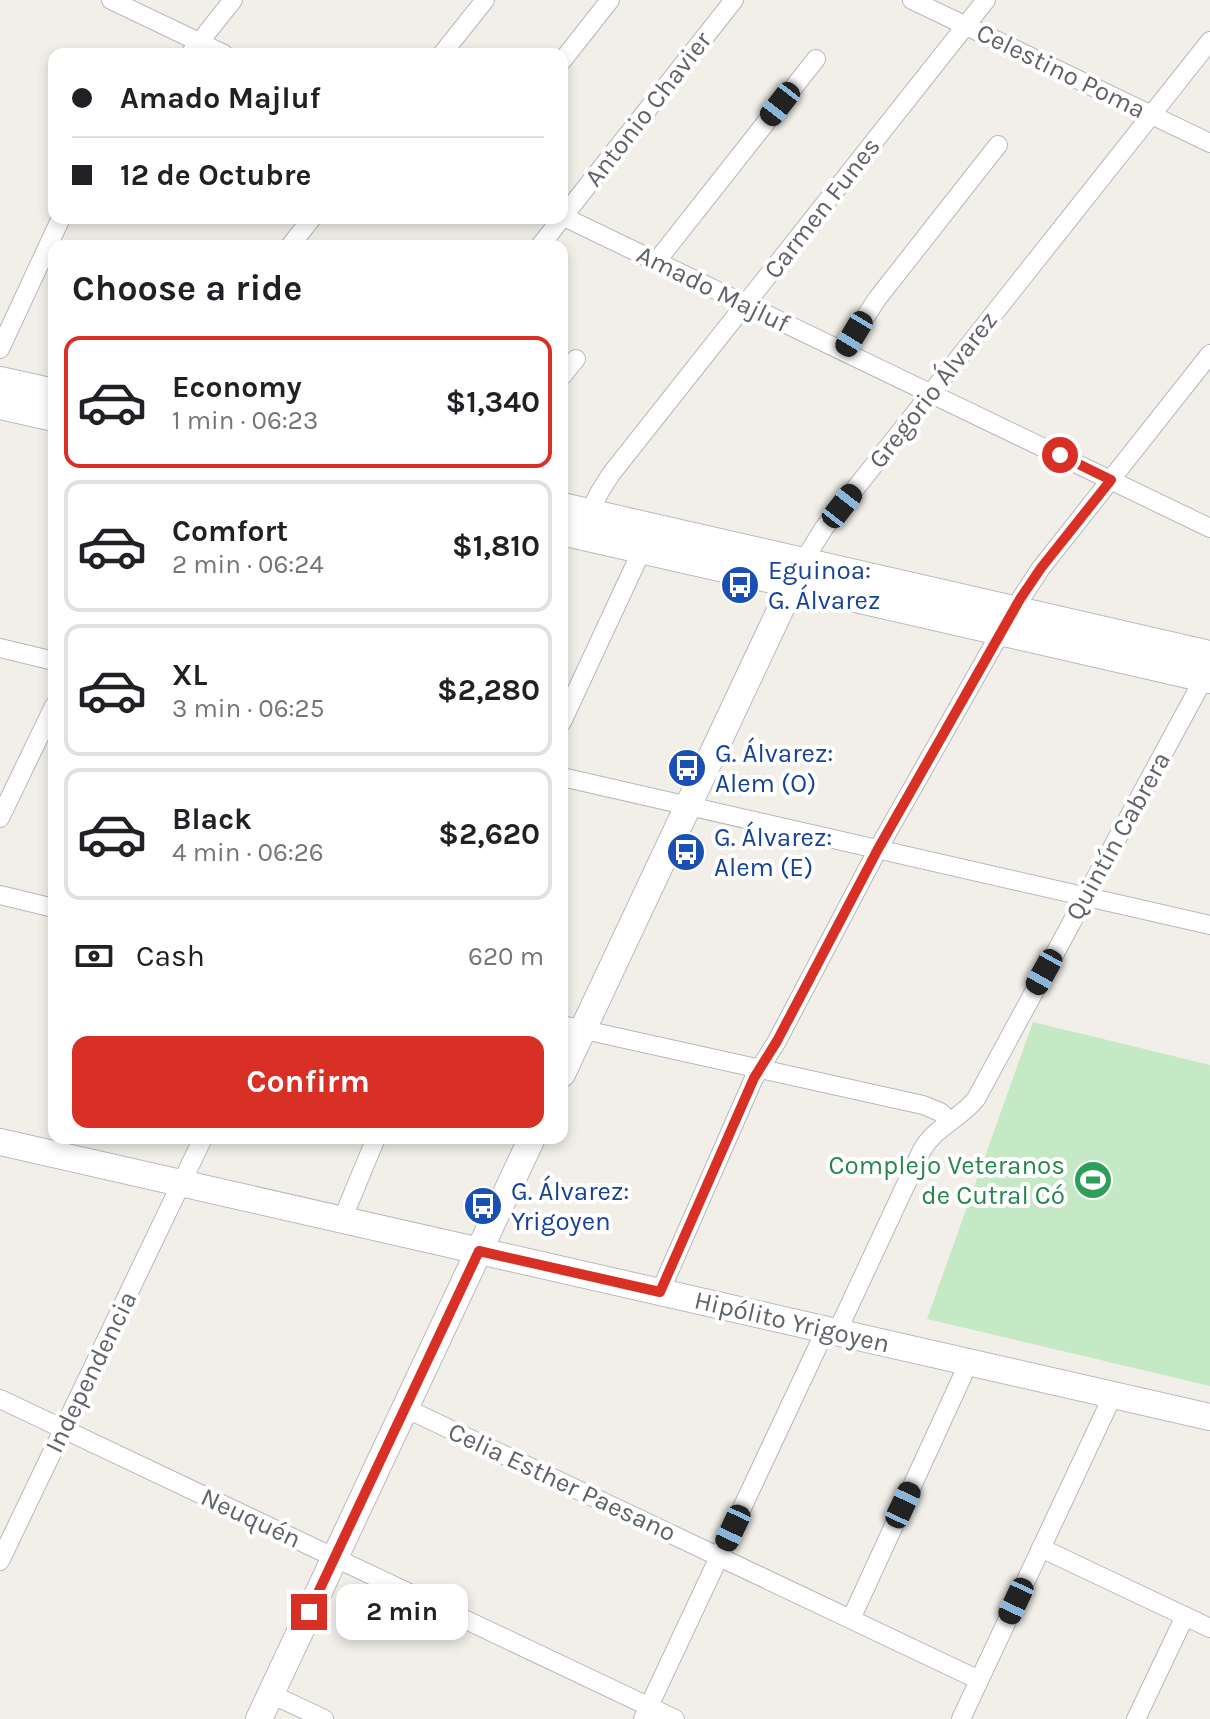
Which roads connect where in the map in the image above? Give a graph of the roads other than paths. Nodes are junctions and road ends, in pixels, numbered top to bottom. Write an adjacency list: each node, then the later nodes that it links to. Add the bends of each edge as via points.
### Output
1 (111, 0): 10 (street)
2 (233, 0): 10 (street)
3 (485, 0): 11 (street)
4 (610, 0): 12 (street)
5 (734, 0): 17 (street, Antonio Chavier)
6 (912, 0): 8 (street, Celestino Poma)
7 (986, 0): 8 (street, Carmen Funes)
8 (966, 26): 14 (street, Celestino Poma); 25 (street, Carmen Funes)
9 (1210, 41): 14 (street, Gregorio Álvarez)
10 (194, 48)
11 (447, 48)
12 (568, 53)
13 (816, 59): 24 (street)
14 (1151, 115): 15 (street, Celestino Poma); 33 (street, Gregorio Álvarez)
15 (1210, 143)
16 (998, 145): 27 (street, via 877,299)
17 (568, 209)
18 (568, 220): 24 (street, Amado Majluf)
19 (307, 224): 21 (street)
20 (557, 224): 22 (street, Antonio Chavier)
21 (295, 240)
22 (545, 240)
23 (48, 246): 26 (street)
24 (656, 262): 25 (street, Amado Majluf)
25 (745, 305): 27 (street, Amado Majluf); 37 (street, Carmen Funes, via 611,474)
26 (0, 349)
27 (843, 351): 33 (street, Amado Majluf)
28 (1210, 354): 36 (street)
29 (576, 359): 30 (street)
30 (568, 369)
31 (0, 380): 32 (main road)
32 (48, 391)
33 (931, 393): 36 (street, Amado Majluf); 40 (street, Gregorio Álvarez, via 824,528)
34 (0, 406): 35 (main road)
35 (48, 417)
36 (1111, 480): 38 (street, Amado Majluf); 41 (street)
37 (577, 527): 39 (main road); 40 (main road)
38 (1210, 528)
39 (642, 550): 40 (main road); 46 (street)
40 (798, 572): 41 (main road); 42 (main road); 49 (main road, Gregorio Álvarez)
41 (1014, 609): 42 (street); 45 (main road)
42 (1001, 632): 45 (main road); 51 (street)
43 (0, 648): 44 (street)
44 (48, 660)
45 (1209, 670): 53 (street, Quintín Cabrera)
46 (568, 709)
47 (48, 718): 50 (street)
48 (568, 778): 49 (street)
49 (688, 806): 51 (street); 56 (main road, Gregorio Álvarez)
50 (0, 818)
51 (878, 849): 53 (street); 57 (street)
52 (0, 895): 54 (street)
53 (1086, 897): 55 (street); 58 (street, Quintín Cabrera, via 976,1099)
54 (48, 907)
55 (1210, 925)
56 (572, 1028): 57 (street)
57 (760, 1069): 58 (street, via 923,1105); 66 (street)
58 (950, 1121): 67 (street, Quintín Cabrera, via 928,1138)
59 (0, 1142): 63 (main road, Hipólito Yrigoyen)
60 (200, 1144): 63 (street, Independencia)
61 (374, 1144): 64 (street)
62 (529, 1144): 65 (main road)
63 (182, 1183): 64 (main road, Hipólito Yrigoyen); 73 (street, Independencia)
64 (342, 1220): 65 (main road, Hipólito Yrigoyen)
65 (479, 1251): 66 (main road, Hipólito Yrigoyen); 71 (main road)
66 (660, 1292): 67 (main road, Hipólito Yrigoyen)
67 (831, 1331): 68 (main road, Hipólito Yrigoyen); 75 (street, Quintín Cabrera)
68 (969, 1362): 69 (main road, Hipólito Yrigoyen); 79 (street)
69 (1113, 1395): 72 (main road, Hipólito Yrigoyen); 74 (street)
70 (0, 1399): 73 (street, Neuquén)
71 (405, 1408): 75 (street, Celia Esther Paesano); 76 (main road)
72 (1210, 1417)
73 (64, 1429): 76 (street, Neuquén); 77 (street, Independencia)
74 (1041, 1548): 78 (street); 81 (street)
75 (719, 1557): 79 (street, Celia Esther Paesano); 83 (street, Quintín Cabrera)
76 (335, 1558): 82 (main road); 83 (street, Neuquén)
77 (0, 1561)
78 (1185, 1616): 80 (street); 88 (street)
79 (851, 1619): 81 (street, Celia Esther Paesano)
80 (1210, 1628)
81 (979, 1680): 87 (street)
82 (271, 1694): 84 (main road); 85 (street)
83 (646, 1713): 86 (street, Neuquén)
84 (259, 1719)
85 (324, 1719)
86 (675, 1719)
87 (961, 1719)
88 (1136, 1719)

